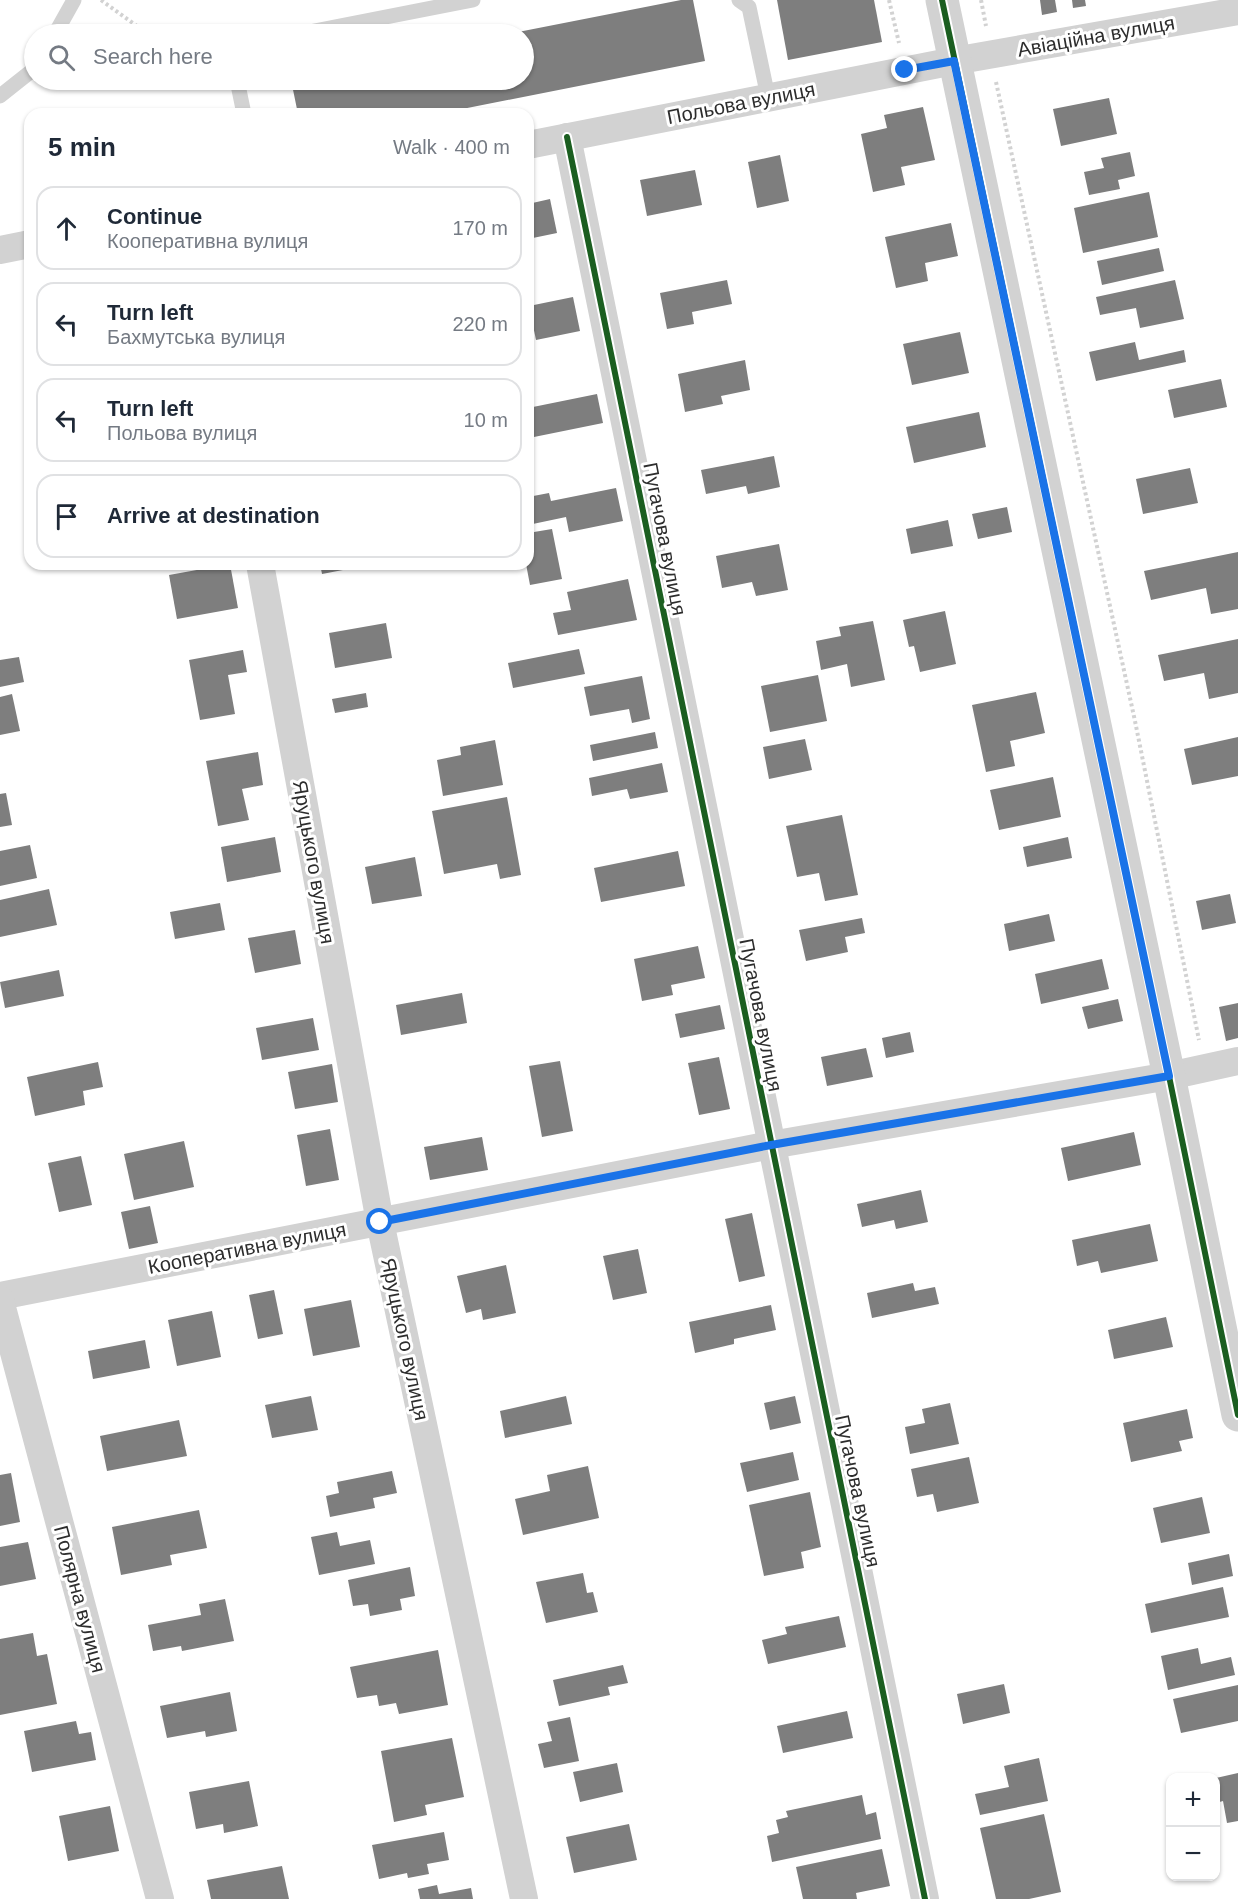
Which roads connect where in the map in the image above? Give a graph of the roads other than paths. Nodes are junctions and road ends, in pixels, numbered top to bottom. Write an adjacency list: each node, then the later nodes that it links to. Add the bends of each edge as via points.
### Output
1 (74, 0): 6 (lane)
2 (473, 0): 7 (lane)
3 (740, 0): 12 (lane, via 749,7)
4 (942, 0): 8 (street)
5 (1238, 11): 8 (street, Авіаційна вулиця)
6 (61, 24)
7 (350, 24)
8 (954, 61): 12 (street, Польова вулиця); 20 (street)
9 (24, 77): 11 (lane)
10 (239, 90): 13 (lane)
11 (0, 96)
12 (768, 97): 14 (street, Польова вулиця)
13 (243, 108)
14 (567, 137): 15 (street, Польова вулиця); 21 (street, Пугачова вулиця)
15 (534, 144)
16 (24, 245): 17 (street)
17 (0, 250)
18 (261, 570): 22 (street, Яруцького вулиця)
19 (1238, 1061): 20 (street, Кооперативна вулиця)
20 (1169, 1076): 21 (street, Кооперативна вулиця); 24 (street)
21 (771, 1145): 22 (street, Кооперативна вулиця); 27 (street, Пугачова вулиця)
22 (380, 1222): 23 (street, Кооперативна вулиця); 26 (street, Яруцького вулиця)
23 (0, 1298): 25 (street, Полярна вулиця)
24 (1238, 1415)
25 (160, 1899)
26 (524, 1899)
27 (925, 1899)

